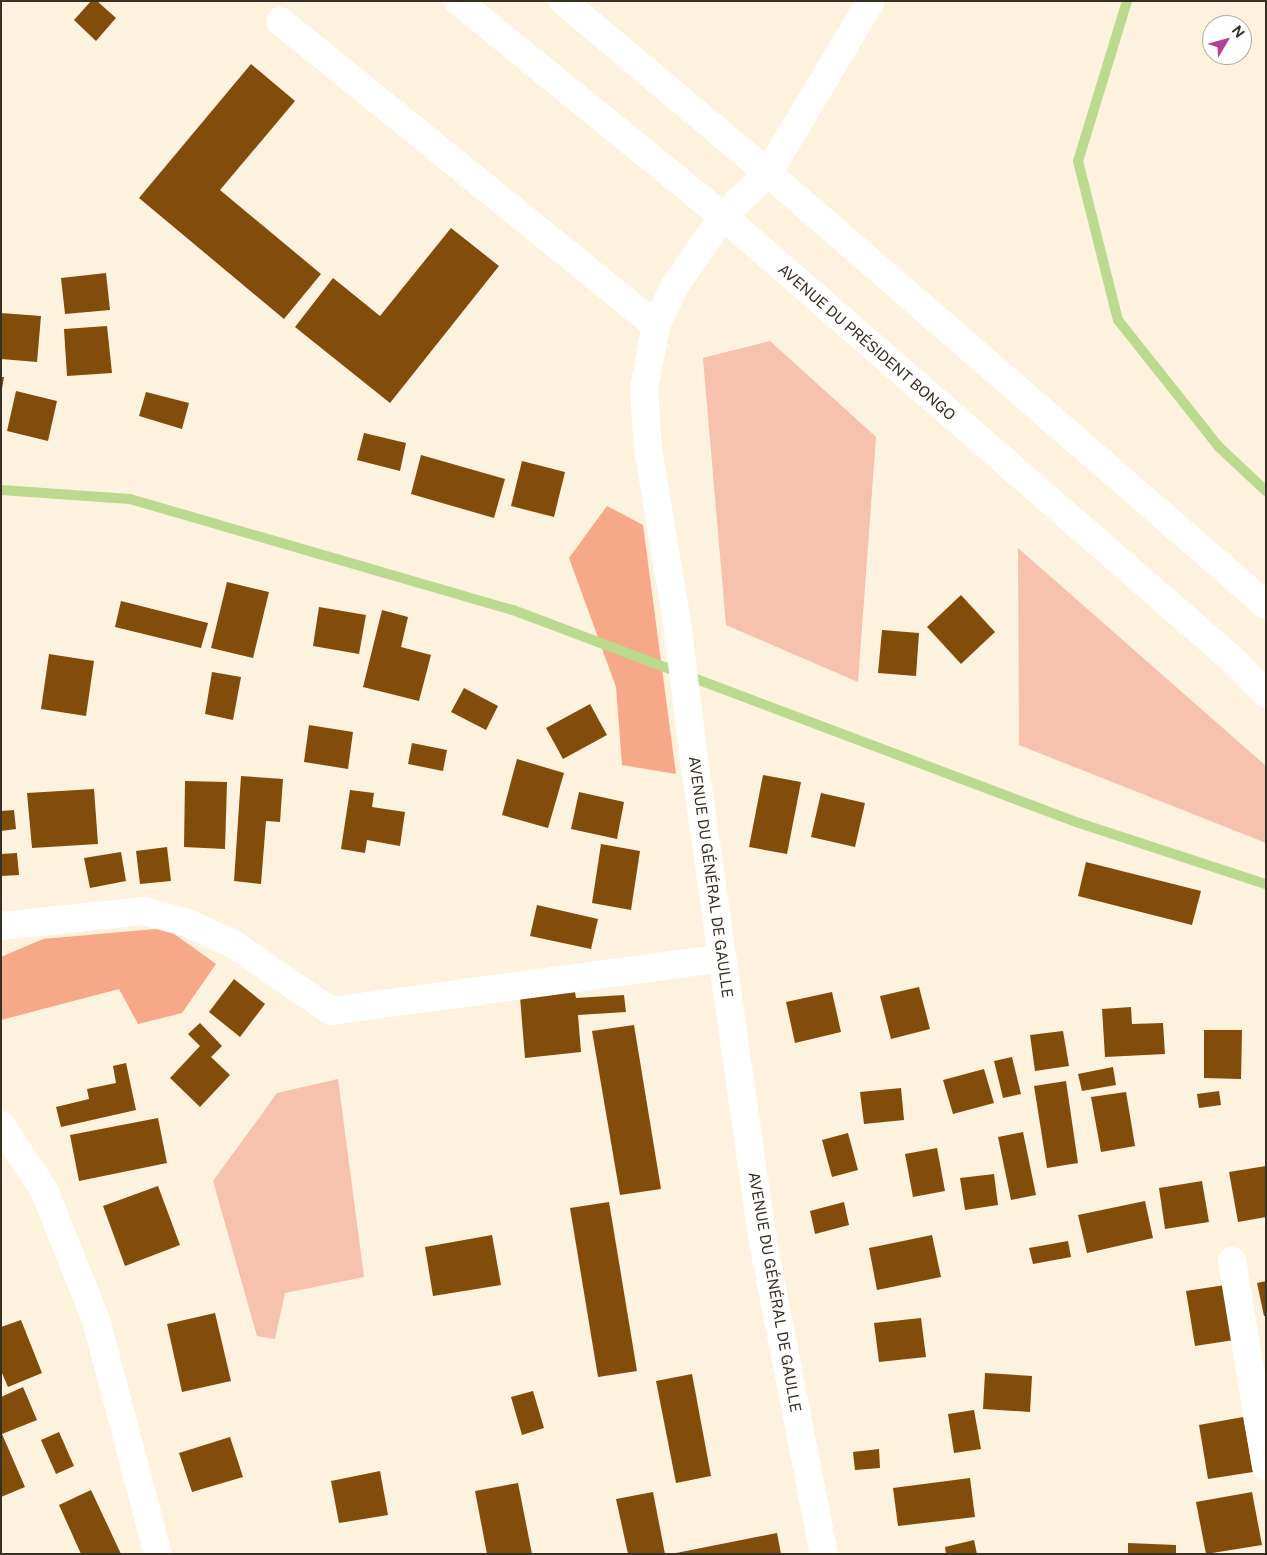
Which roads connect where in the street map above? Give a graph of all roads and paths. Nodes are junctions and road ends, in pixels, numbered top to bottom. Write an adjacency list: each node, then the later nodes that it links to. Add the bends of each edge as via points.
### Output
1 (458, 1): 6 (street, AVENUE DU PRÉSIDENT BONGO)
2 (562, 1): 5 (street)
3 (870, 1): 5 (street, AVENUE DU GÉNÉRAL DE GAULLE)
4 (280, 21): 7 (street)
5 (768, 173): 6 (street, AVENUE DU GÉNÉRAL DE GAULLE); 8 (street)
6 (723, 216): 7 (street, AVENUE DU GÉNÉRAL DE GAULLE, via 674,287); 9 (street, AVENUE DU PRÉSIDENT BONGO, via 1233,660)
7 (656, 326): 11 (street, AVENUE DU GÉNÉRAL DE GAULLE, via 644,388 648,450 678,622)
8 (1266, 605)
9 (1266, 694)
10 (1, 926): 11 (street, via 144,911 188,923 233,944 331,1011)
11 (722, 958): 16 (street, AVENUE DU GÉNÉRAL DE GAULLE, via 764,1249)
12 (1, 1125): 15 (street, via 44,1190 96,1320)
13 (1232, 1261): 14 (street)
14 (1266, 1466)
15 (158, 1554)
16 (824, 1554)

